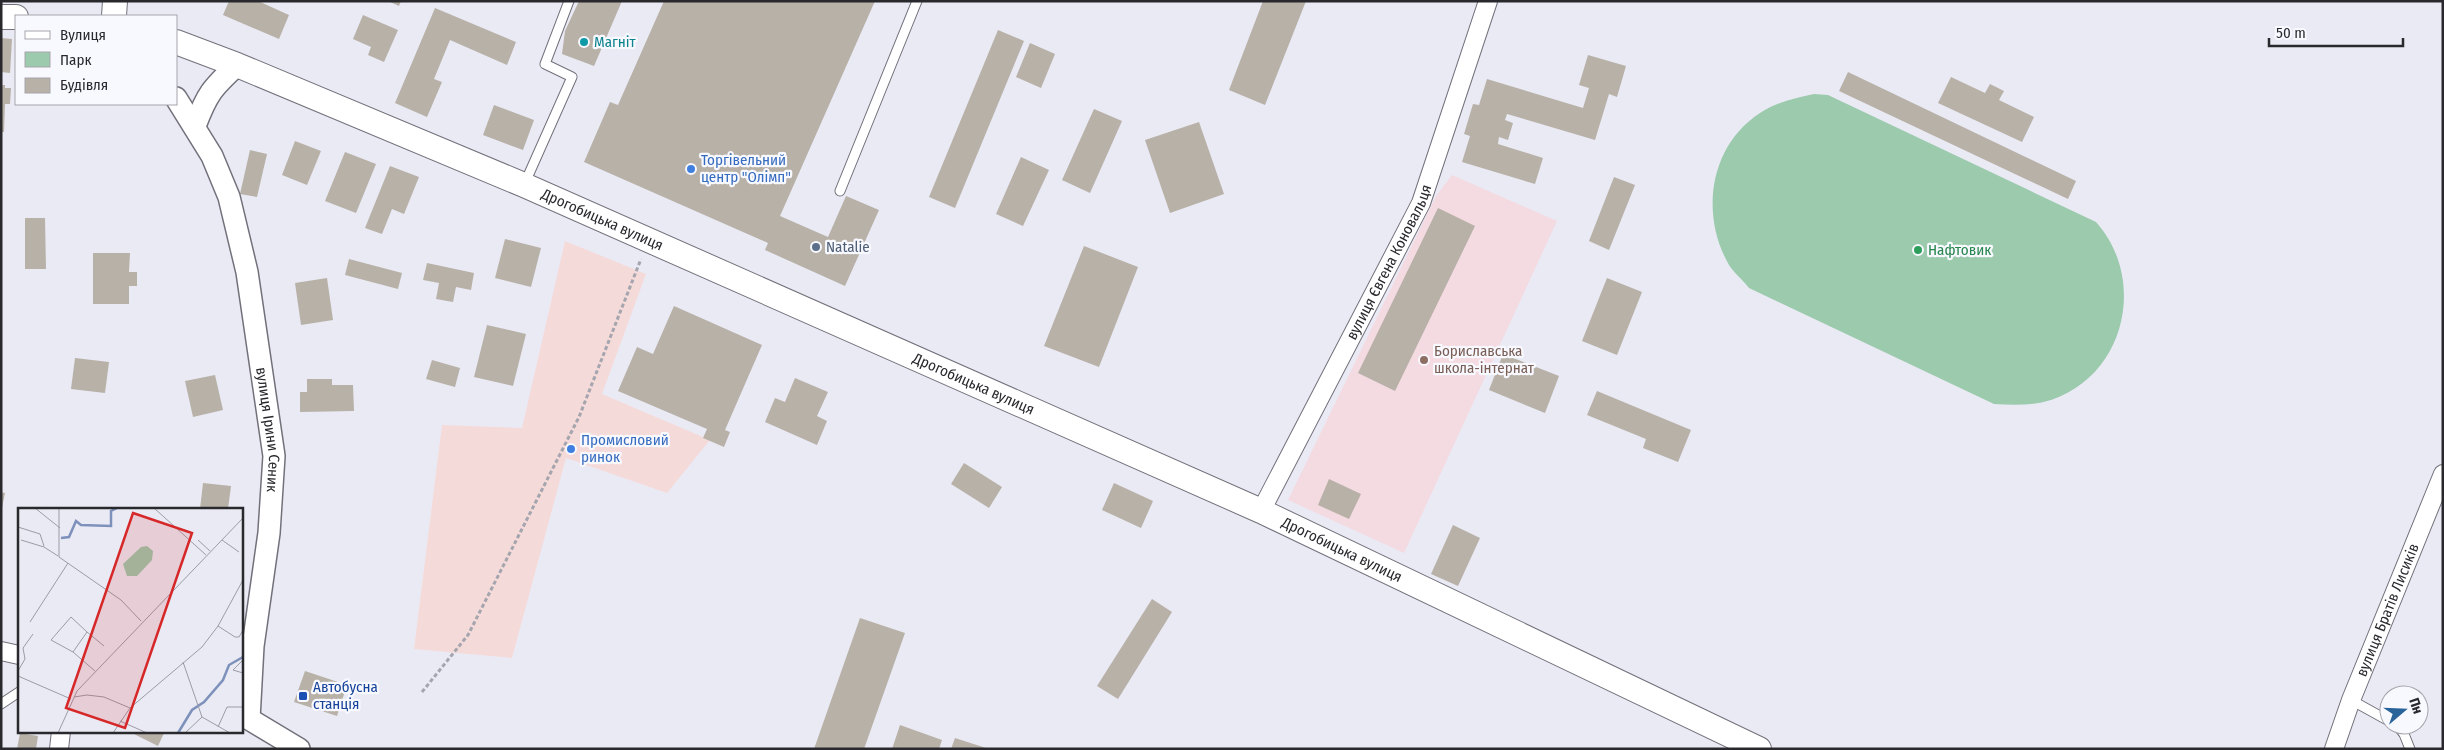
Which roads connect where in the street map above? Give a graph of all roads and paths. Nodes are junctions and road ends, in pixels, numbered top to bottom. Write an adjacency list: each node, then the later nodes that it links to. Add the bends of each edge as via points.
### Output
1 (115, 1): 5 (main road)
2 (569, 1): 12 (lane, via 545,64 572,77)
3 (917, 1): 13 (lane)
4 (1488, 1): 16 (street, вулиця Євгена Коновальця, via 1421,203)
5 (114, 15)
6 (1, 17): 7 (main road)
7 (15, 17)
8 (178, 43): 9 (main road, Дрогобицька вулиця)
9 (237, 65): 11 (street, via 207,96); 12 (main road, Дрогобицька вулиця)
10 (178, 101): 11 (street, вулиця Ірини Сеник)
11 (195, 126): 24 (street, вулиця Ірини Сеник, via 229,196 247,272 274,456 268,533)
12 (524, 185): 14 (main road, Дрогобицька вулиця)
13 (840, 191)
14 (648, 240): 16 (main road, Дрогобицька вулиця); 19 (path, via 579,417 468,635)
15 (2443, 474): 21 (street, вулиця Братів Лисиків)
16 (1261, 512): 29 (main road, Дрогобицька вулиця)
17 (1, 651): 18 (street)
18 (18, 655)
19 (422, 692)
20 (18, 693): 22 (lane)
21 (2351, 700): 23 (lane); 30 (street, вулиця Братів Лисиків)
22 (1, 704)
23 (2379, 715)
24 (245, 718): 28 (street, вулиця Ірини Сеник)
25 (61, 732): 27 (street)
26 (2404, 735): 31 (lane)
27 (59, 749)
28 (299, 749)
29 (1759, 749)
30 (2334, 749)
31 (2410, 749)

